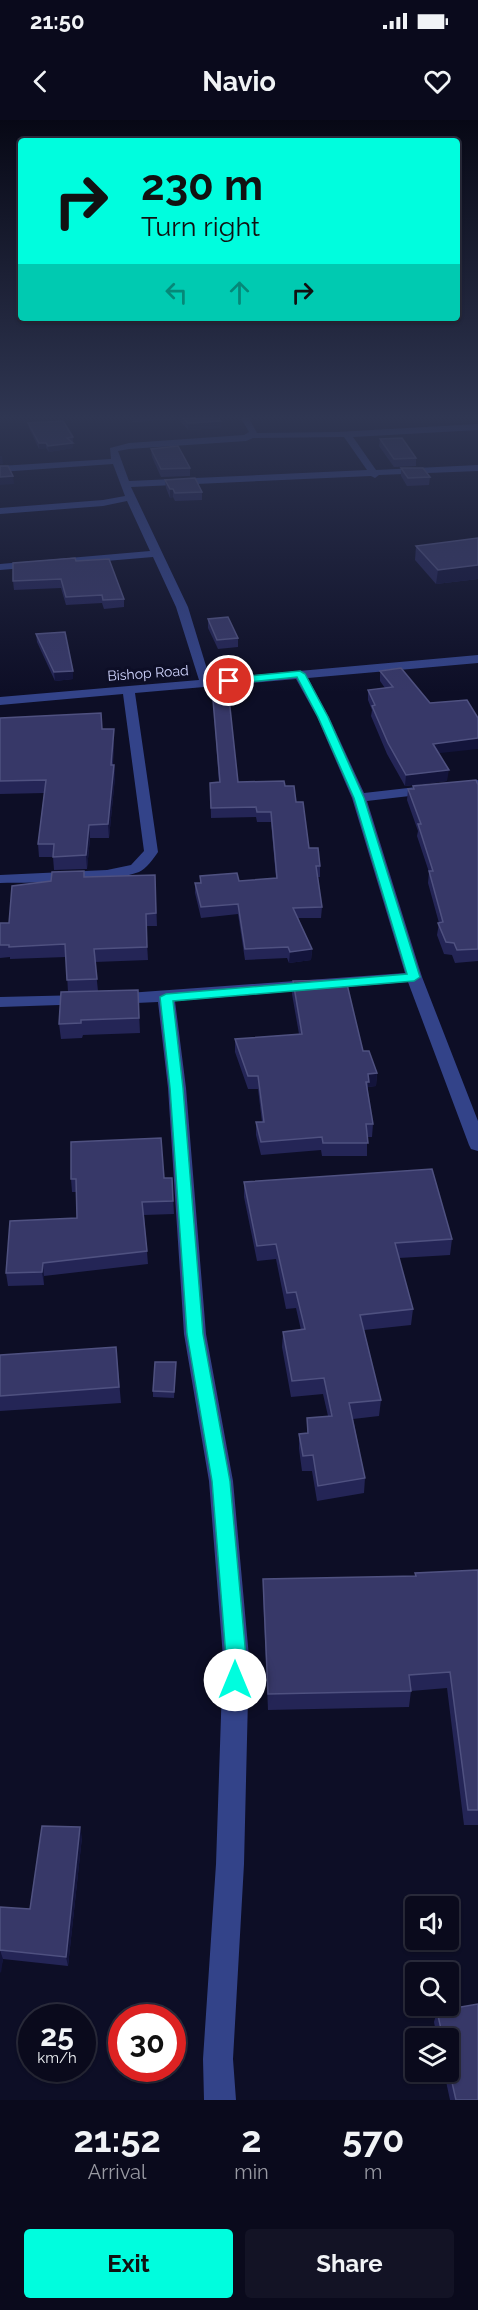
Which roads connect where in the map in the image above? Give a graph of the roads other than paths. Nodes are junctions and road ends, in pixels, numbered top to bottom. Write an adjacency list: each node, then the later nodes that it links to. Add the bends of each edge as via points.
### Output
1 (46, 507): 3 (street)
2 (135, 507): 4 (street)
3 (0, 511)
4 (157, 554): 5 (street); 8 (street, via 182,608)
5 (0, 567)
6 (478, 659): 7 (street, Bishop Road)
7 (300, 674): 8 (street, Bishop Road); 12 (street)
8 (206, 684): 9 (street, Bishop Road)
9 (128, 689): 10 (street, Bishop Road); 13 (street, via 151,852 136,868 107,874)
10 (0, 701)
11 (478, 784): 12 (street)
12 (359, 798): 14 (street)
13 (0, 879)
14 (414, 977): 15 (street); 17 (street)
15 (166, 997): 16 (street); 18 (street, via 177,1088 195,1334 221,1481 236,1657 230,1864 218,2059)
16 (0, 1002)
17 (476, 1135)
18 (220, 2100)

